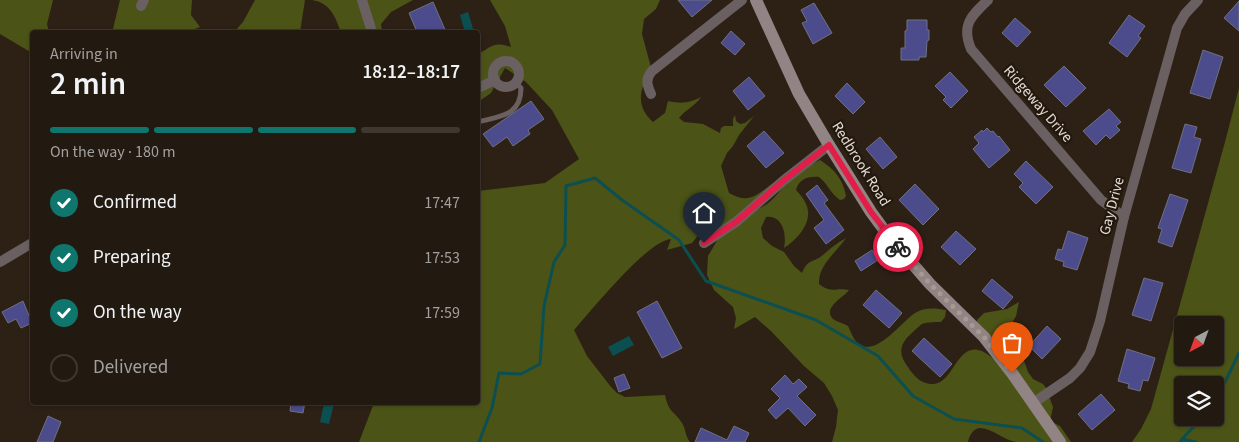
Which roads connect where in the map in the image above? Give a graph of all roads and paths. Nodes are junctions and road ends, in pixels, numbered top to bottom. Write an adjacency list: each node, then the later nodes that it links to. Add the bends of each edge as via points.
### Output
1 (362, 0): 6 (street)
2 (742, 0): 10 (street, via 652,71 647,80)
3 (756, 0): 12 (main road, Redbrook Road, via 799,94)
4 (988, 0): 13 (street, Ridgeway Drive, via 972,15 966,28 971,49 1101,200)
5 (1198, 0): 13 (street, Gay Drive, via 1177,28)
6 (371, 30)
7 (495, 80): 8 (street, via 505,86); 8 (street, via 495,67 506,61 517,67 519,75); 9 (street)
8 (516, 82): 11 (lane, via 521,88 521,96 510,114)
9 (480, 87)
10 (650, 94)
11 (480, 122)
12 (829, 145): 14 (street, via 736,222); 17 (main road, Redbrook Road, via 890,238 930,284 984,337)
13 (1124, 217): 17 (street, Gay Drive, via 1090,352 1070,378)
14 (704, 243)
15 (30, 244): 16 (street)
16 (0, 262)
17 (1033, 403): 18 (main road, Redbrook Road)
18 (1060, 442)

